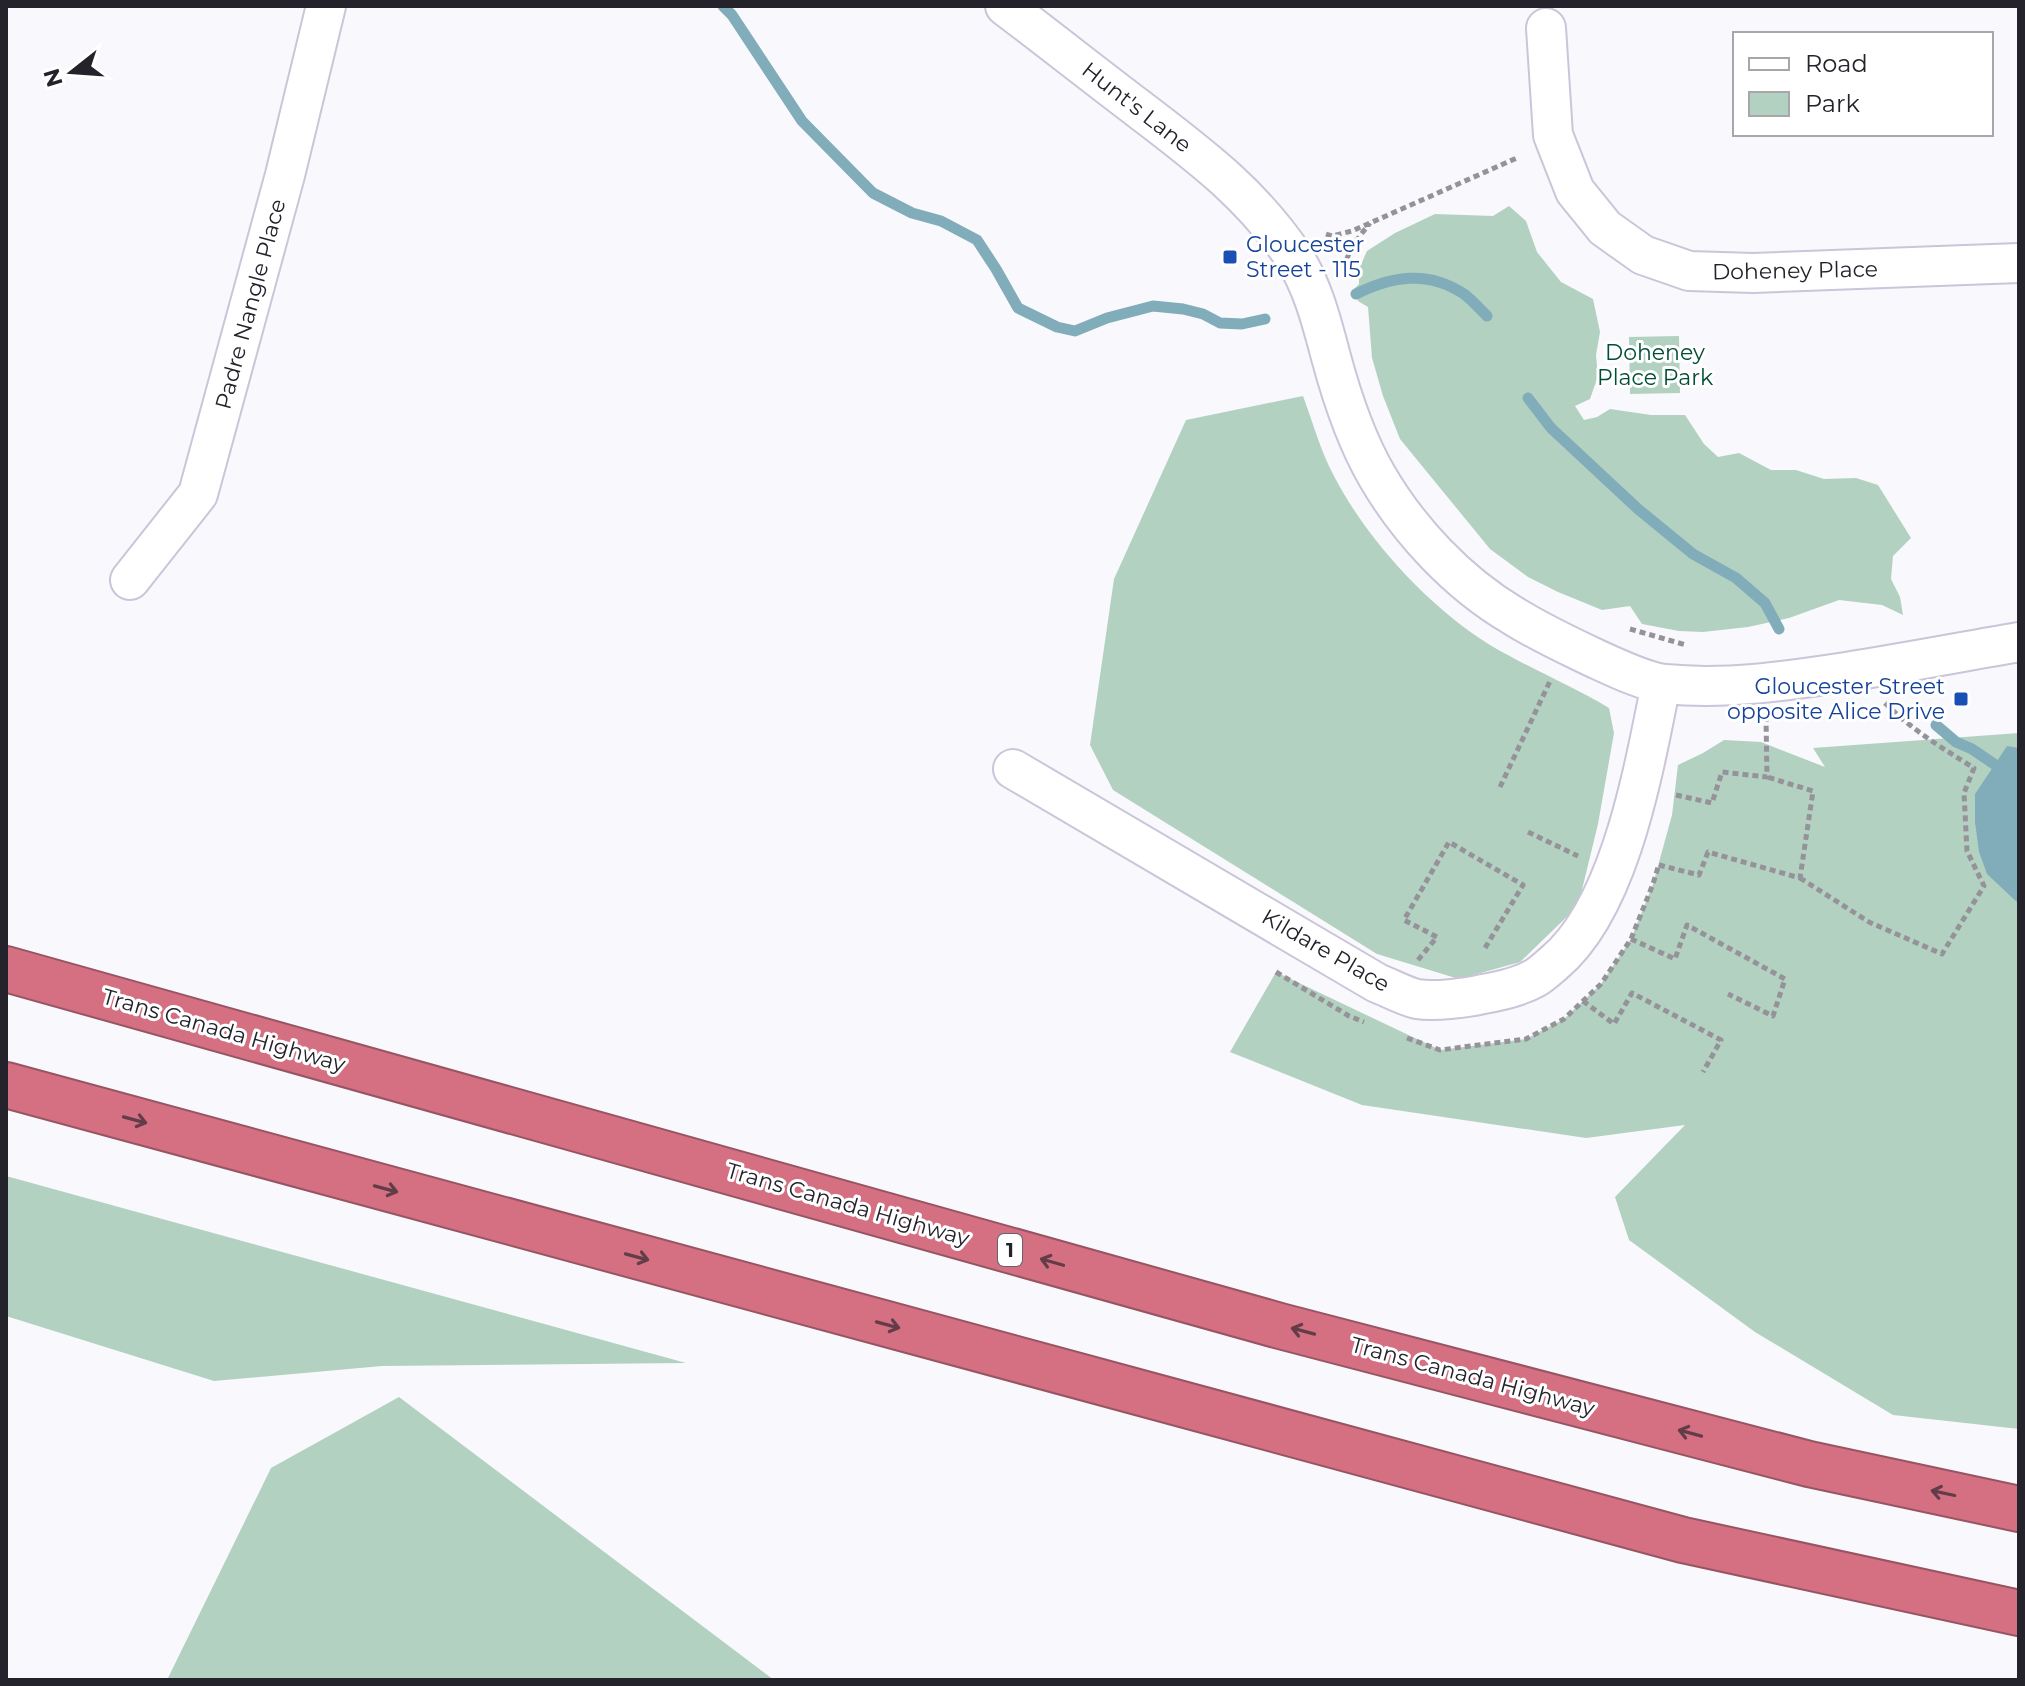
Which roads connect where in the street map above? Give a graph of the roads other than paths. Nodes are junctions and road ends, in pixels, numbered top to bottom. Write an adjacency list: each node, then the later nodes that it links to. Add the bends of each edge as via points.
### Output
1 (326, 6): 5 (street, Padre Nangle Place, via 198,494)
2 (1005, 6): 7 (street, Hunt's Lane, via 1213,166 1263,215 1296,260 1319,311 1352,424 1376,475 1431,547 1468,584 1510,614 1609,665)
3 (1546, 28): 4 (street, Doheney Place, via 1553,135 1575,191 1605,228 1643,255 1689,271 1741,273)
4 (2019, 263)
5 (130, 580)
6 (2019, 642): 7 (street, Hunt's Lane, via 1763,684)
7 (1661, 684): 8 (street, Kildare Place, via 1630,819 1607,888 1588,923 1565,954 1537,977 1507,990 1463,998 1417,999 1377,983)
8 (1013, 769)
9 (6, 958): 11 (highway)
10 (6, 969): 11 (highway, Trans Canada Highway / 1)
11 (111, 998): 15 (highway, Trans Canada Highway / 1, one-way to 11, via 1809,1464 1280,1326)
12 (6, 1085): 14 (highway)
13 (6, 1094): 14 (highway)
14 (89, 1108): 16 (highway, one-way to 16, via 1683,1540)
15 (2019, 1509)
16 (2019, 1613)

